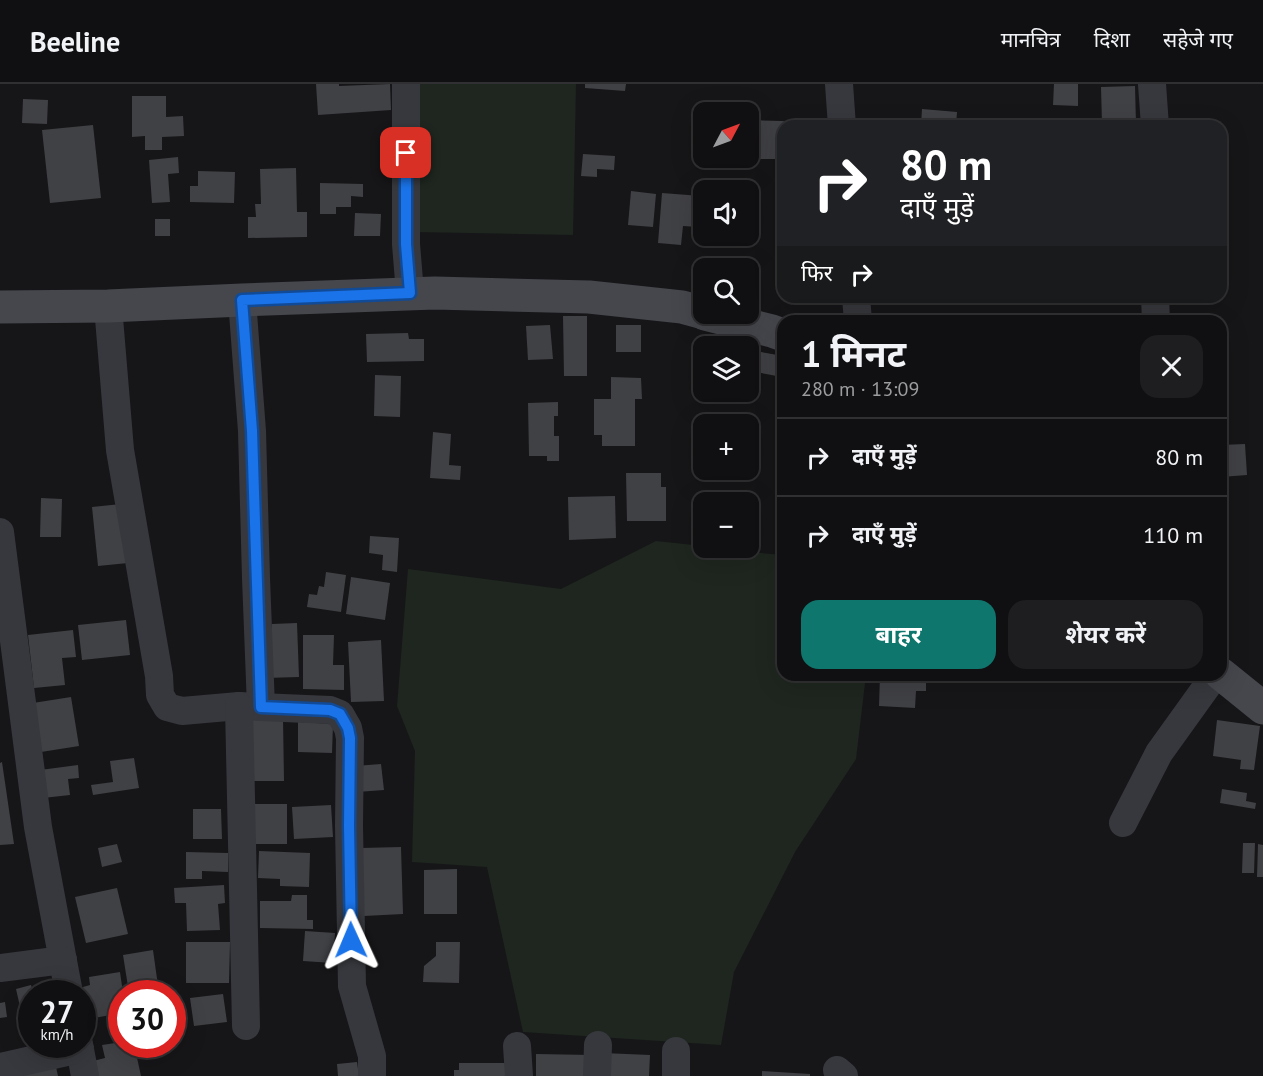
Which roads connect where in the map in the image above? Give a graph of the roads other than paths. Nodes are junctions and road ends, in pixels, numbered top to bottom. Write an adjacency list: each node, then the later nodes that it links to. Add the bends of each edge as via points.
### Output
1 (406, 84): 6 (street, via 406,244)
2 (839, 84): 4 (street)
3 (1152, 84): 5 (street)
4 (842, 120)
5 (1155, 120)
6 (410, 293): 7 (street); 10 (street, via 589,297)
7 (242, 300): 8 (street); 16 (street, via 252,431)
8 (108, 306): 9 (street); 16 (street, via 120,450 160,695 167,707 182,711)
9 (0, 307)
10 (693, 310)
11 (746, 324): 12 (street)
12 (777, 333)
13 (0, 532): 19 (street, via 38,827)
14 (1227, 680): 17 (street)
15 (1211, 681): 18 (street, via 1159,753)
16 (250, 707): 22 (street); 27 (street, via 330,710 340,714 348,728 352,986 372,1056)
17 (1263, 708)
18 (1123, 823)
19 (63, 960): 20 (street); 21 (street)
20 (0, 969)
21 (67, 980)
22 (246, 1026)
23 (517, 1046): 28 (street)
24 (598, 1046): 29 (street)
25 (66, 1058): 26 (street)
26 (0, 1067)
27 (372, 1076)
28 (519, 1076)
29 (597, 1076)

